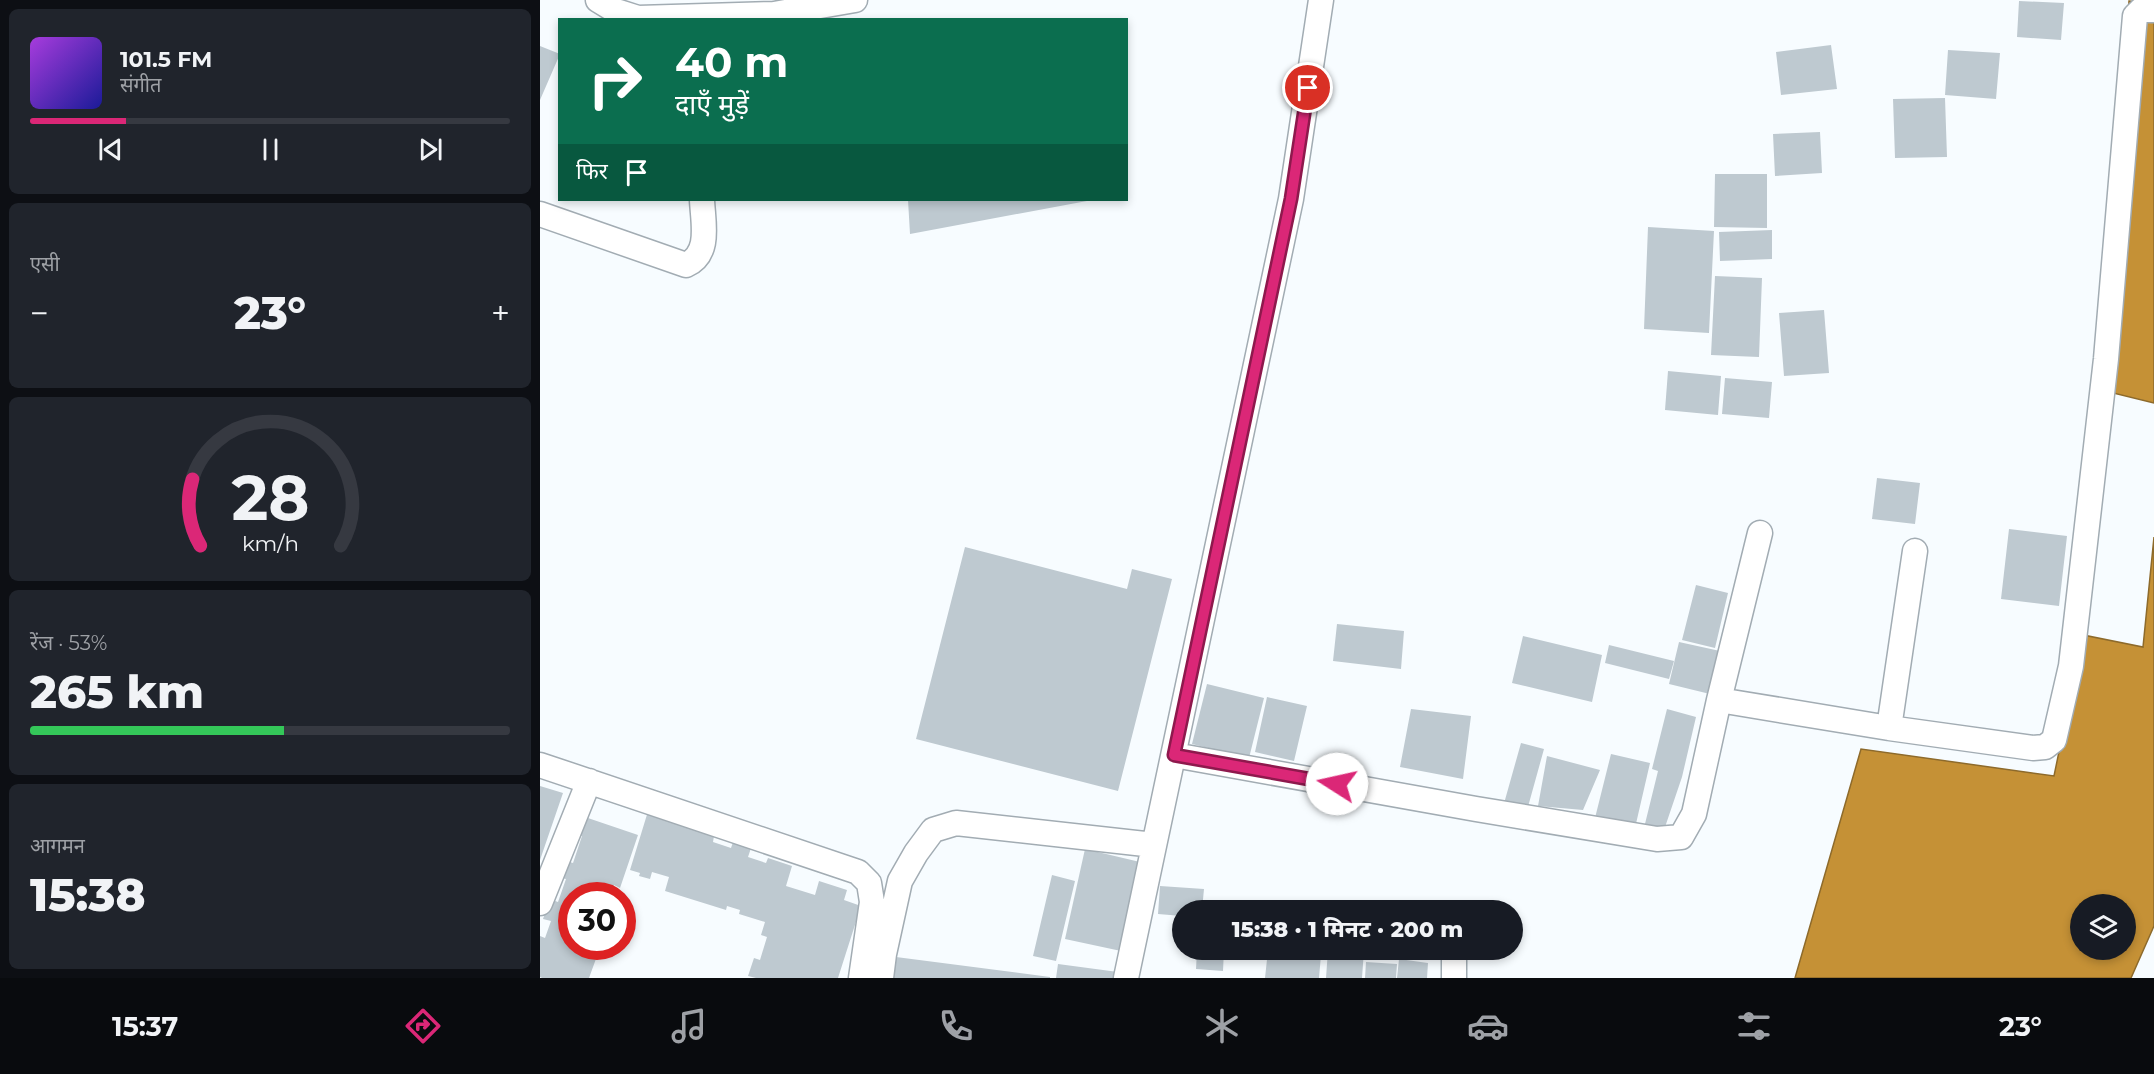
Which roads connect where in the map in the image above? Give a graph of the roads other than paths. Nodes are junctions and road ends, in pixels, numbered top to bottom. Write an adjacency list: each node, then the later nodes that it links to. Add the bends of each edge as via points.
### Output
1 (598, 0): 5 (street, via 638,18)
2 (855, 0): 5 (street, via 774,14)
3 (1321, 0): 12 (street, via 1291,199)
4 (2154, 10): 11 (street, via 2141,10 2135,16 2106,359 2071,666 2054,740 2045,747 2033,748)
5 (700, 18)
6 (702, 201): 7 (street, via 703,248 696,261 686,266)
7 (540, 214)
8 (1760, 532): 10 (street)
9 (1915, 551): 11 (street)
10 (1719, 700): 11 (street); 12 (street, via 1694,814 1682,837 1634,835)
11 (1889, 728)
12 (1174, 755): 15 (street)
13 (540, 765): 14 (street)
14 (589, 781): 16 (street); 18 (street, via 858,872 869,883 873,902)
15 (1154, 845): 19 (street, via 956,823 933,831 900,881); 20 (street)
16 (540, 903)
17 (1454, 960): 21 (street)
18 (861, 978)
19 (881, 978)
20 (1126, 978)
21 (1454, 978)

